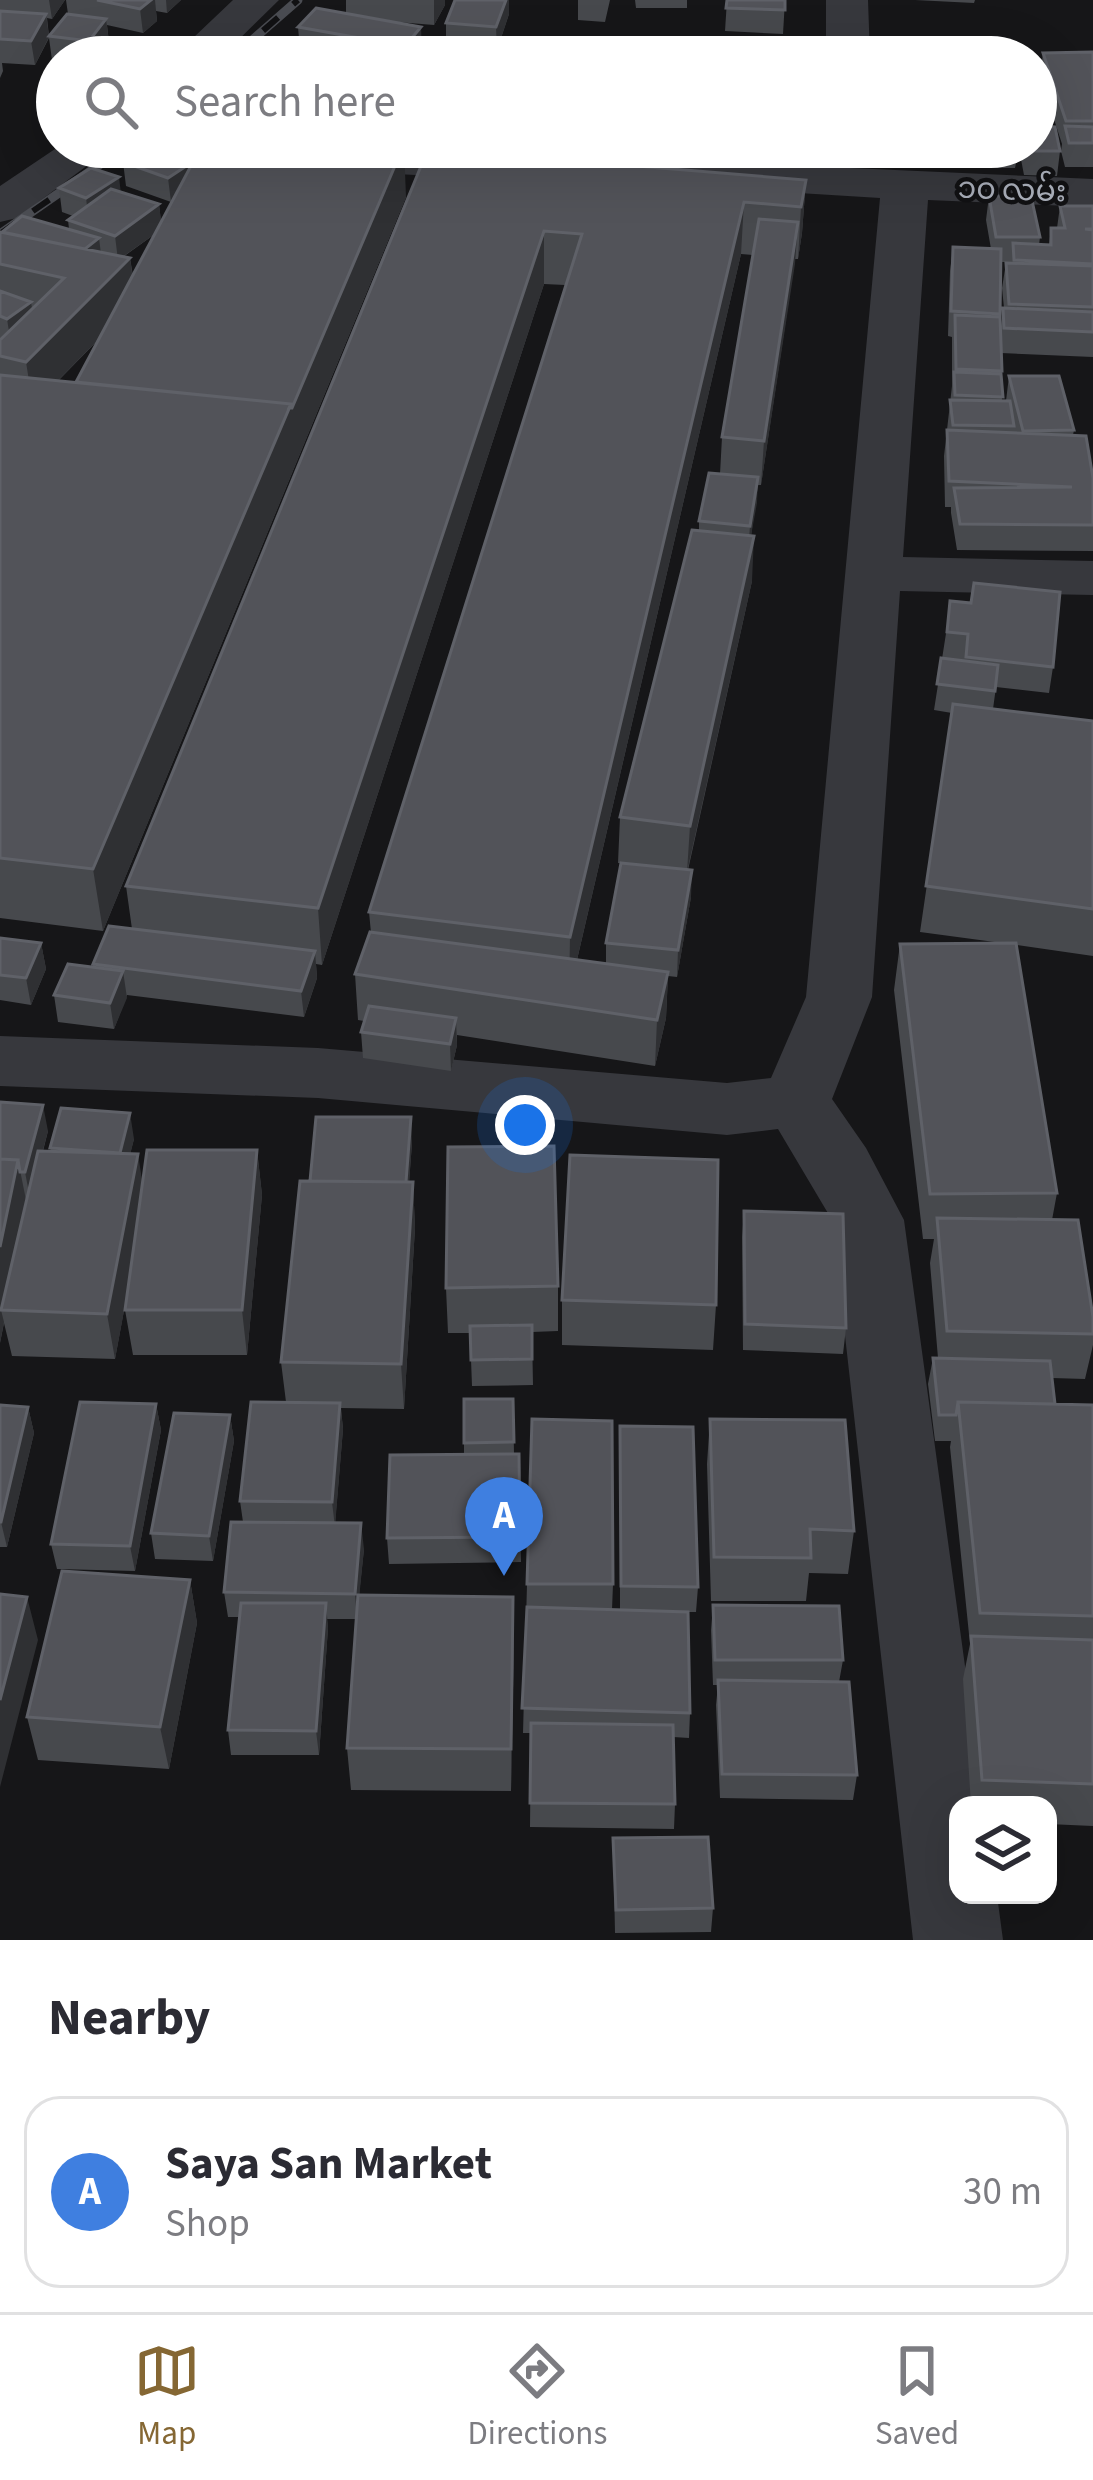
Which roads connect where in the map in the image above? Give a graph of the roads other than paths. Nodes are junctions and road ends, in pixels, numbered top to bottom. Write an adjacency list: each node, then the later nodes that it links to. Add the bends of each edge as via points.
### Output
1 (258, 0): 3 (street)
2 (847, 0): 4 (street)
3 (218, 36)
4 (848, 36)
5 (55, 168): 11 (street)
6 (547, 168): 7 (street)
7 (566, 169)
8 (869, 171): 9 (street, ၁၀ လမ်း); 10 (street, ၁၀ လမ်း); 12 (street)
9 (637, 173)
10 (1093, 193)
11 (6, 199)
12 (872, 573): 13 (street); 15 (street, via 839,997)
13 (1093, 578)
14 (0, 1061): 15 (street, via 318,1072 727,1109)
15 (796, 1101): 16 (street, via 868,1220)
16 (958, 1940)

